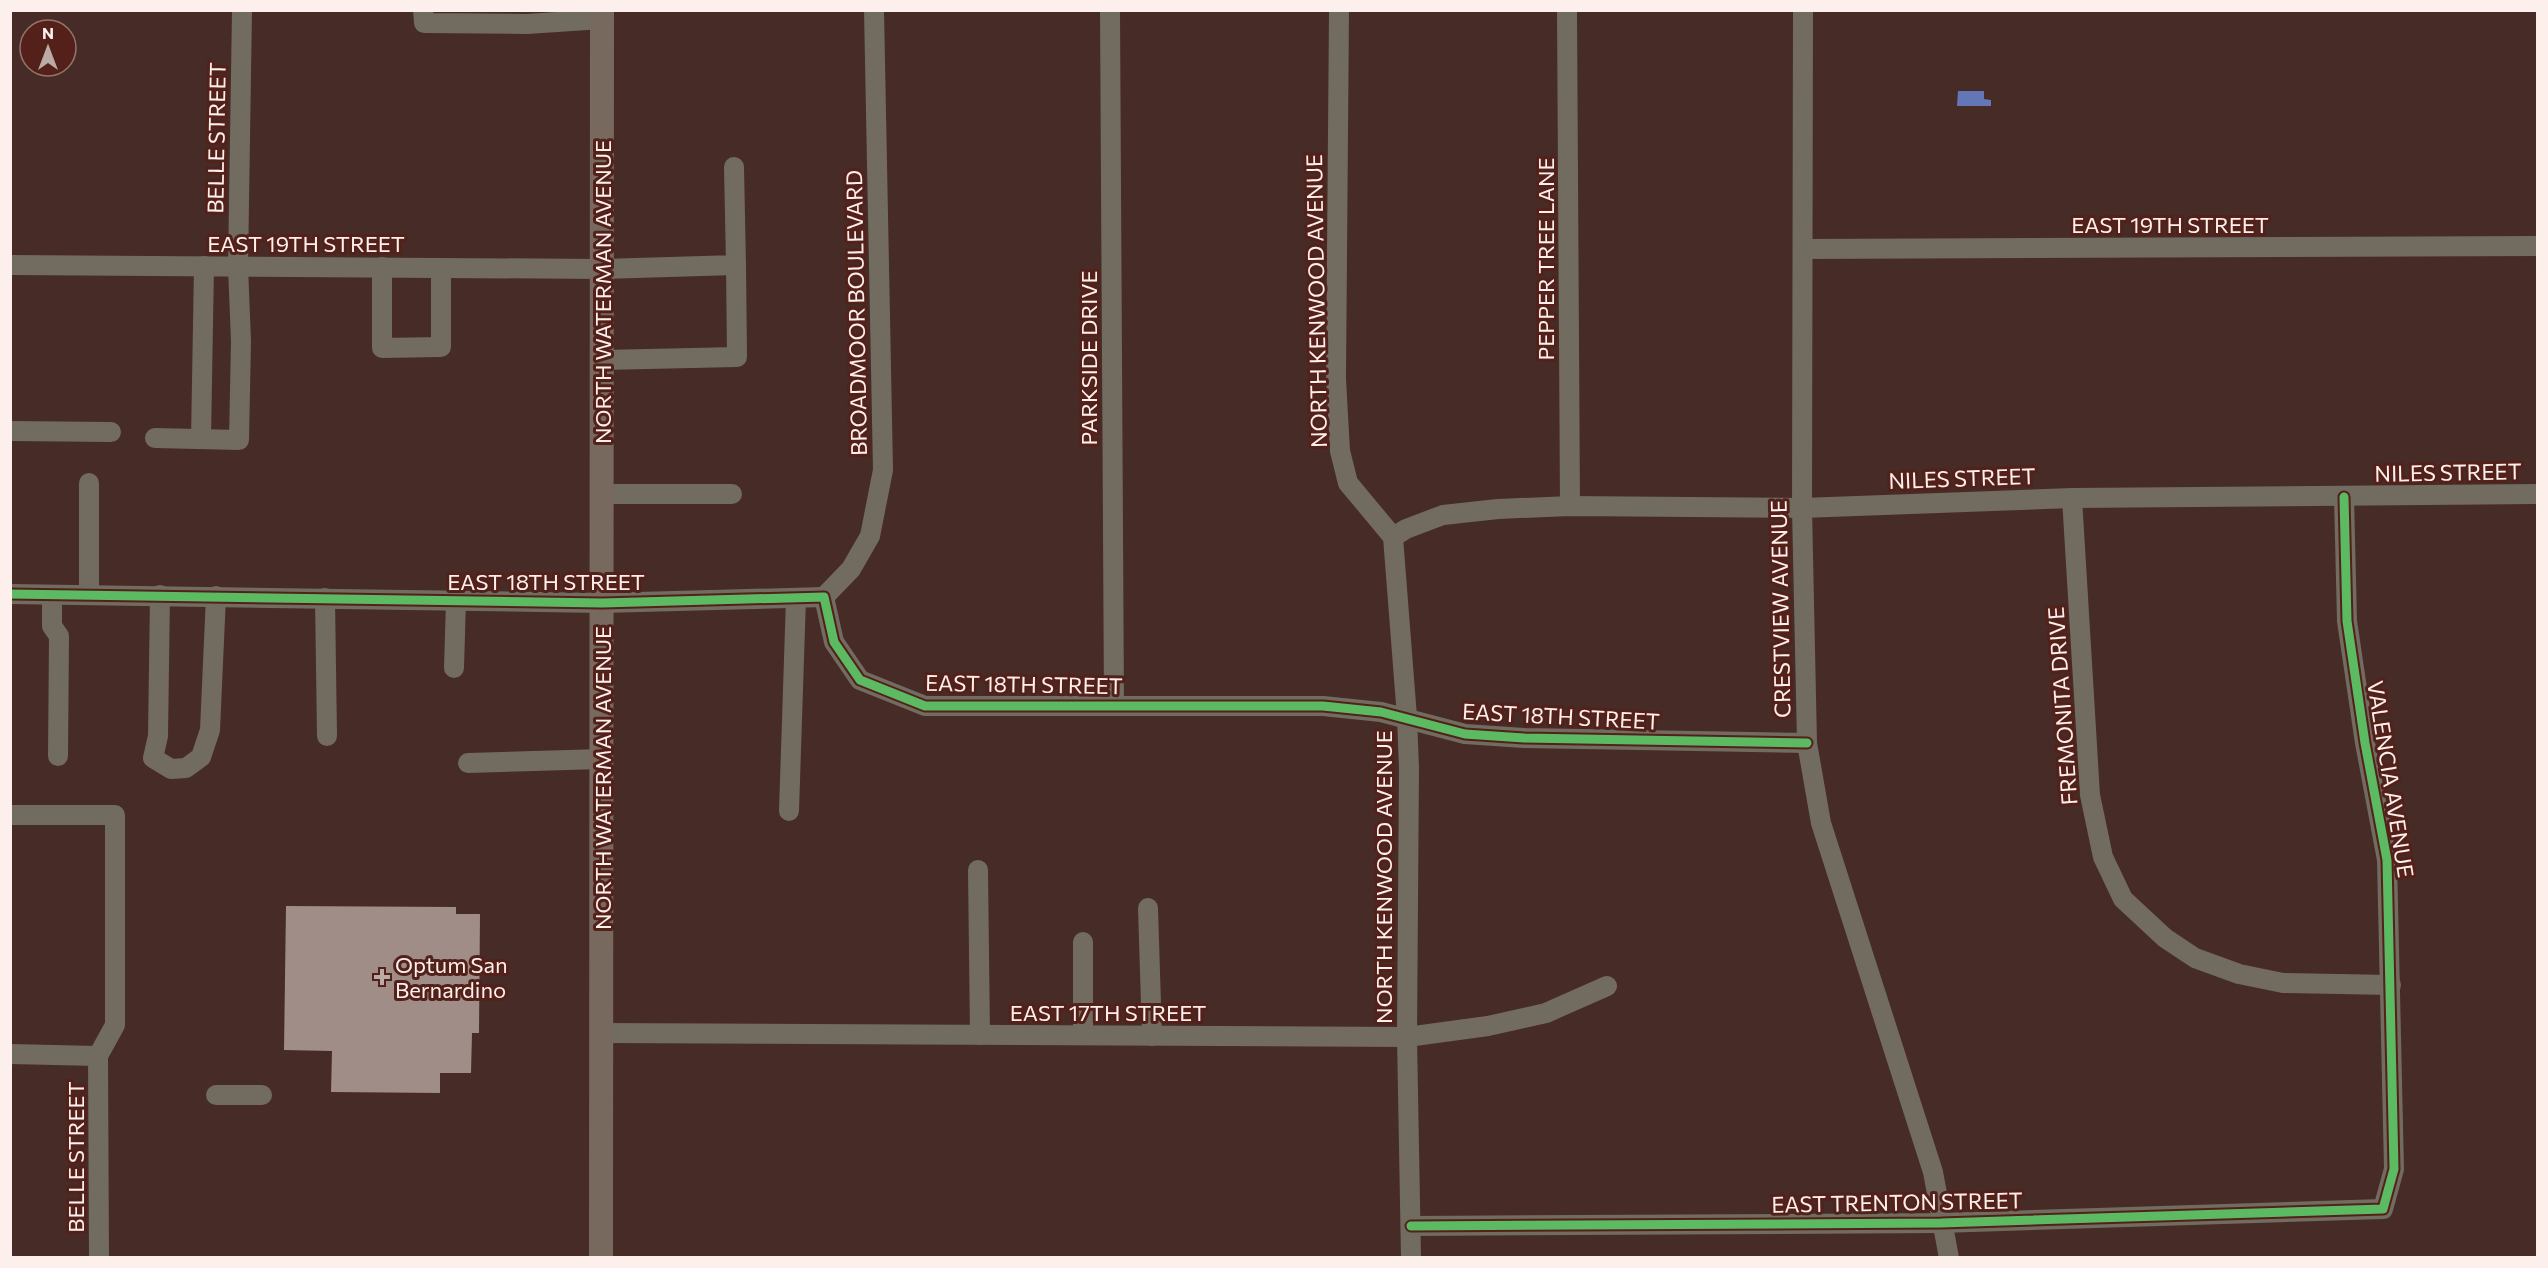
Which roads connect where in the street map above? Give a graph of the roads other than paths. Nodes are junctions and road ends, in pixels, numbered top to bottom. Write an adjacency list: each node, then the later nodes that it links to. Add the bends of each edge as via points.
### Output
1 (242, 10): 15 (street, BELLE STREET)
2 (423, 10): 8 (street, via 424,23 527,24)
3 (874, 10): 38 (street, BROADMOOR BOULEVARD, via 883,470 870,536 851,569)
4 (1110, 10): 44 (street, PARKSIDE DRIVE)
5 (1339, 10): 32 (street, NORTH KENWOOD AVENUE, via 1336,379 1340,451 1348,483)
6 (1567, 10): 30 (street, PEPPER TREE LANE)
7 (1803, 10): 11 (street, CRESTVIEW AVENUE)
8 (602, 15): 18 (main road, NORTH WATERMAN AVENUE)
9 (734, 167): 13 (street)
10 (2538, 246): 11 (street, EAST 19TH STREET)
11 (1803, 249): 31 (street, CRESTVIEW AVENUE)
12 (10, 265): 14 (street, EAST 19TH STREET)
13 (736, 265): 18 (street, EAST 19TH STREET); 19 (street, via 737,357)
14 (204, 266): 15 (street, EAST 19TH STREET); 23 (street)
15 (238, 267): 16 (street, EAST 19TH STREET); 23 (street, BELLE STREET, via 239,440)
16 (382, 267): 17 (street, EAST 19TH STREET); 17 (street, via 382,348 441,347)
17 (441, 268): 18 (street, EAST 19TH STREET)
18 (602, 269): 19 (main road, NORTH WATERMAN AVENUE)
19 (602, 360): 25 (main road, NORTH WATERMAN AVENUE)
20 (10, 431): 21 (street)
21 (111, 432)
22 (154, 438): 23 (street)
23 (201, 440)
24 (89, 483): 34 (street)
25 (602, 494): 26 (street); 42 (main road, NORTH WATERMAN AVENUE)
26 (732, 494)
27 (2538, 494): 28 (street, NILES STREET)
28 (2344, 497): 29 (street, NILES STREET); 56 (street, VALENCIA AVENUE, via 2347,621 2387,860)
29 (2072, 498): 31 (street, NILES STREET); 56 (street, FREMONITA DRIVE, via 2090,795 2103,857 2123,899 2165,938 2195,958 2239,974 2283,983)
30 (1570, 506): 31 (street, NILES STREET); 32 (street, NILES STREET, via 1443,515)
31 (1802, 508): 47 (street, CRESTVIEW AVENUE)
32 (1393, 537): 45 (street, NORTH KENWOOD AVENUE)
33 (10, 594): 35 (street, EAST 18TH STREET)
34 (89, 594): 35 (street, EAST 18TH STREET); 36 (street, EAST 18TH STREET)
35 (52, 595): 48 (street, via 52,626 59,636)
36 (160, 595): 37 (street, EAST 18TH STREET); 37 (street, via 158,736 153,758 171,769 186,768 201,757 210,730)
37 (216, 596): 39 (street, EAST 18TH STREET)
38 (824, 597): 40 (street, EAST 18TH STREET); 44 (street, EAST 18TH STREET, via 834,642 860,680 926,706)
39 (325, 598): 41 (street, EAST 18TH STREET); 46 (street)
40 (796, 598): 42 (street, EAST 18TH STREET); 51 (street)
41 (456, 600): 42 (street, EAST 18TH STREET); 43 (street)
42 (602, 603): 49 (main road, NORTH WATERMAN AVENUE)
43 (454, 668)
44 (1114, 705): 45 (street, EAST 18TH STREET, via 1323,706)
45 (1407, 717): 47 (street, EAST 18TH STREET, via 1465,734 1524,738); 62 (street, NORTH KENWOOD AVENUE)
46 (327, 736)
47 (1807, 743): 68 (street, CRESTVIEW AVENUE, via 1821,824 1933,1172)
48 (58, 756)
49 (602, 759): 50 (street); 58 (main road, NORTH WATERMAN AVENUE)
50 (468, 763)
51 (789, 811)
52 (10, 815): 64 (street, via 115,815 115,1025)
53 (985, 871): 59 (street)
54 (1148, 909): 61 (street)
55 (1083, 942): 60 (street)
56 (2391, 985): 67 (street, VALENCIA AVENUE, via 2394,1169)
57 (1607, 986): 62 (street, EAST 17TH STREET, via 1546,1012 1488,1026)
58 (601, 1033): 59 (street, EAST 17TH STREET); 71 (main road, NORTH WATERMAN AVENUE)
59 (987, 1035): 60 (street, EAST 17TH STREET)
60 (1083, 1035): 61 (street, EAST 17TH STREET)
61 (1152, 1036): 62 (street, EAST 17TH STREET)
62 (1407, 1037): 69 (street, NORTH KENWOOD AVENUE)
63 (10, 1054): 64 (street)
64 (98, 1056): 70 (street, BELLE STREET)
65 (216, 1095): 66 (street)
66 (262, 1095)
67 (2383, 1209): 68 (street, EAST TRENTON STREET)
68 (1941, 1223): 69 (street, EAST TRENTON STREET); 73 (street, CRESTVIEW AVENUE)
69 (1411, 1226): 72 (street, NORTH KENWOOD AVENUE)
70 (99, 1257)
71 (601, 1257)
72 (1411, 1257)
73 (1949, 1257)

